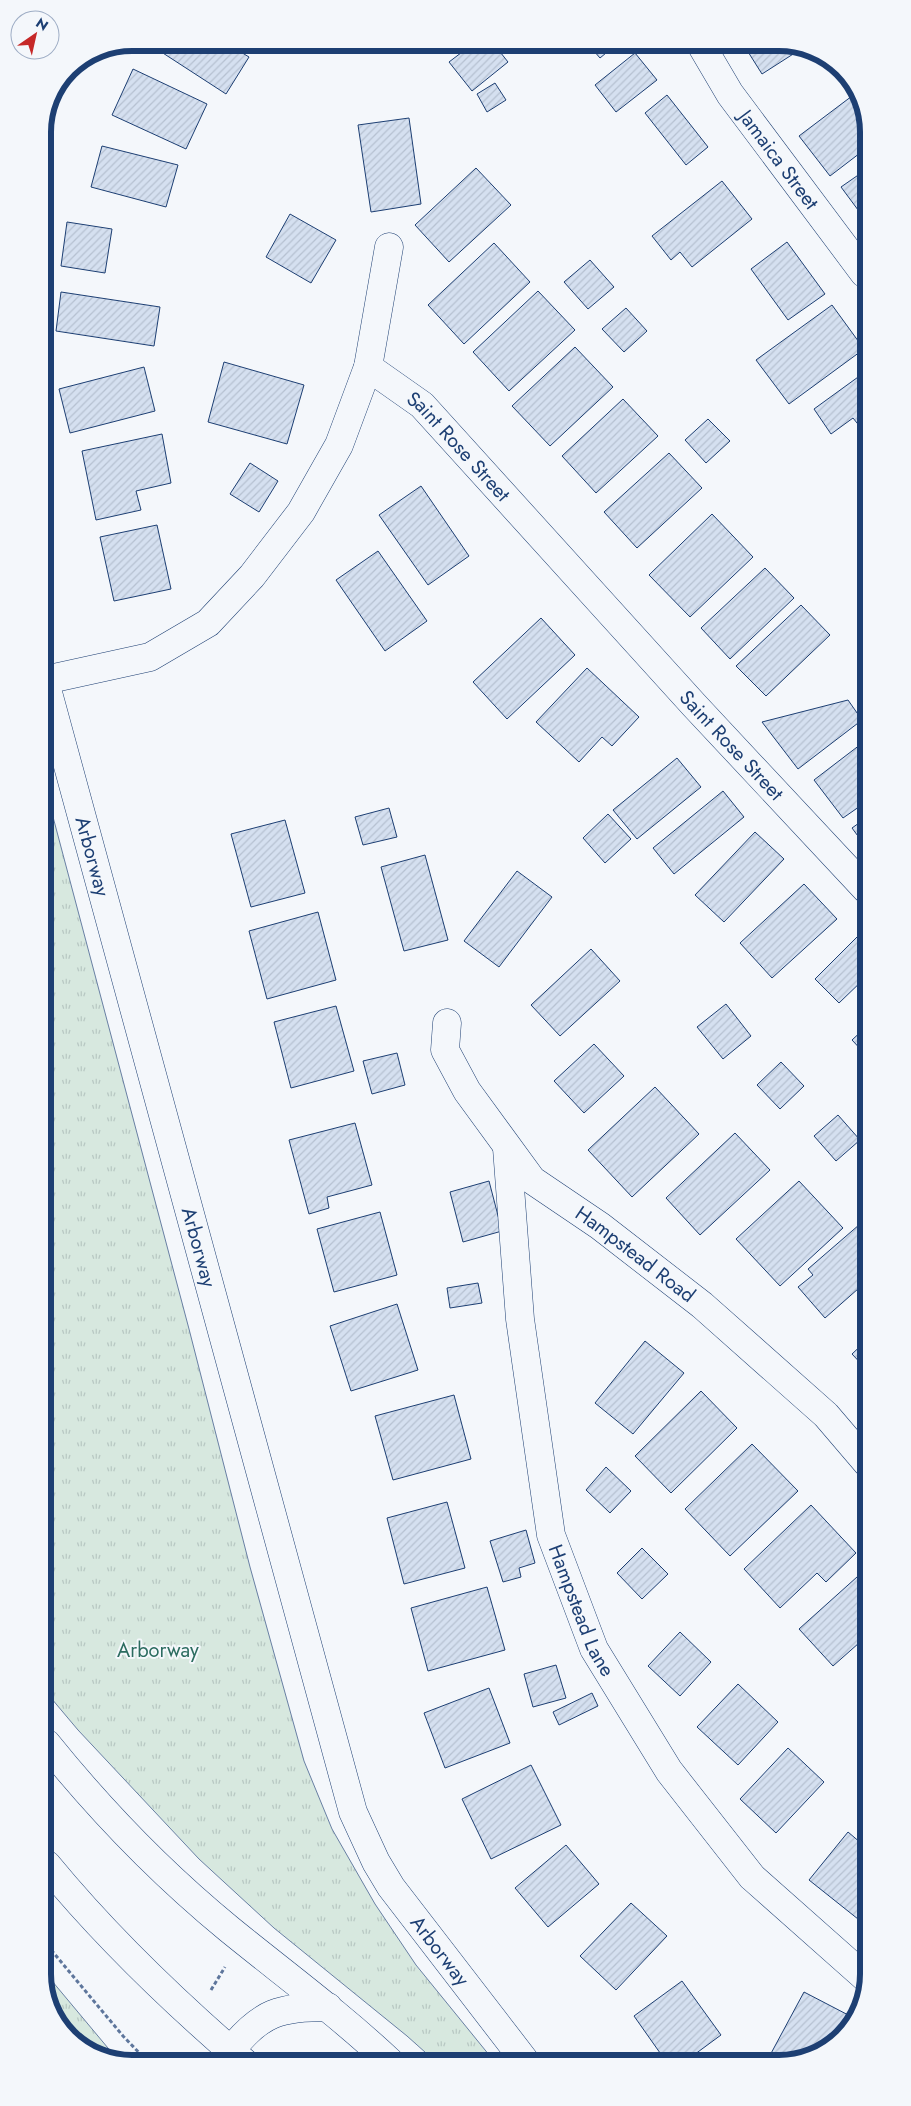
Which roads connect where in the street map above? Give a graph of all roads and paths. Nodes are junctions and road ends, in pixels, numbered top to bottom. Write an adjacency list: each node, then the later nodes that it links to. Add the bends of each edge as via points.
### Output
1 (705, 51): 3 (main road, Jamaica Street, via 730,94)
2 (389, 247): 4 (main road)
3 (860, 268)
4 (368, 367): 5 (main road, via 339,445 301,512 252,576 208,623 150,657); 7 (main road, Saint Rose Street, via 422,405)
5 (51, 678)
6 (51, 705): 22 (main road, Arborway, via 353,1812 376,1862 408,1912)
7 (860, 883)
8 (447, 1023): 9 (main road, Hampstead Road, via 445,1050 466,1091)
9 (507, 1148): 10 (main road, Hampstead Road, via 532,1180 600,1226 702,1305 826,1415); 15 (main road, Hampstead Lane, via 520,1319 551,1535 594,1649 669,1771 752,1877)
10 (860, 1455)
11 (51, 1750): 17 (main road, via 145,1853 230,1929)
12 (51, 1870): 19 (main road, via 119,1947 179,2006)
13 (51, 1950): 18 (path)
14 (230, 1958): 16 (path)
15 (860, 1973)
16 (210, 1992)
17 (328, 2007): 20 (main road, via 294,2008 255,2023); 21 (main road)
18 (141, 2055)
19 (237, 2055)
20 (239, 2055)
21 (382, 2055)
22 (520, 2055)

